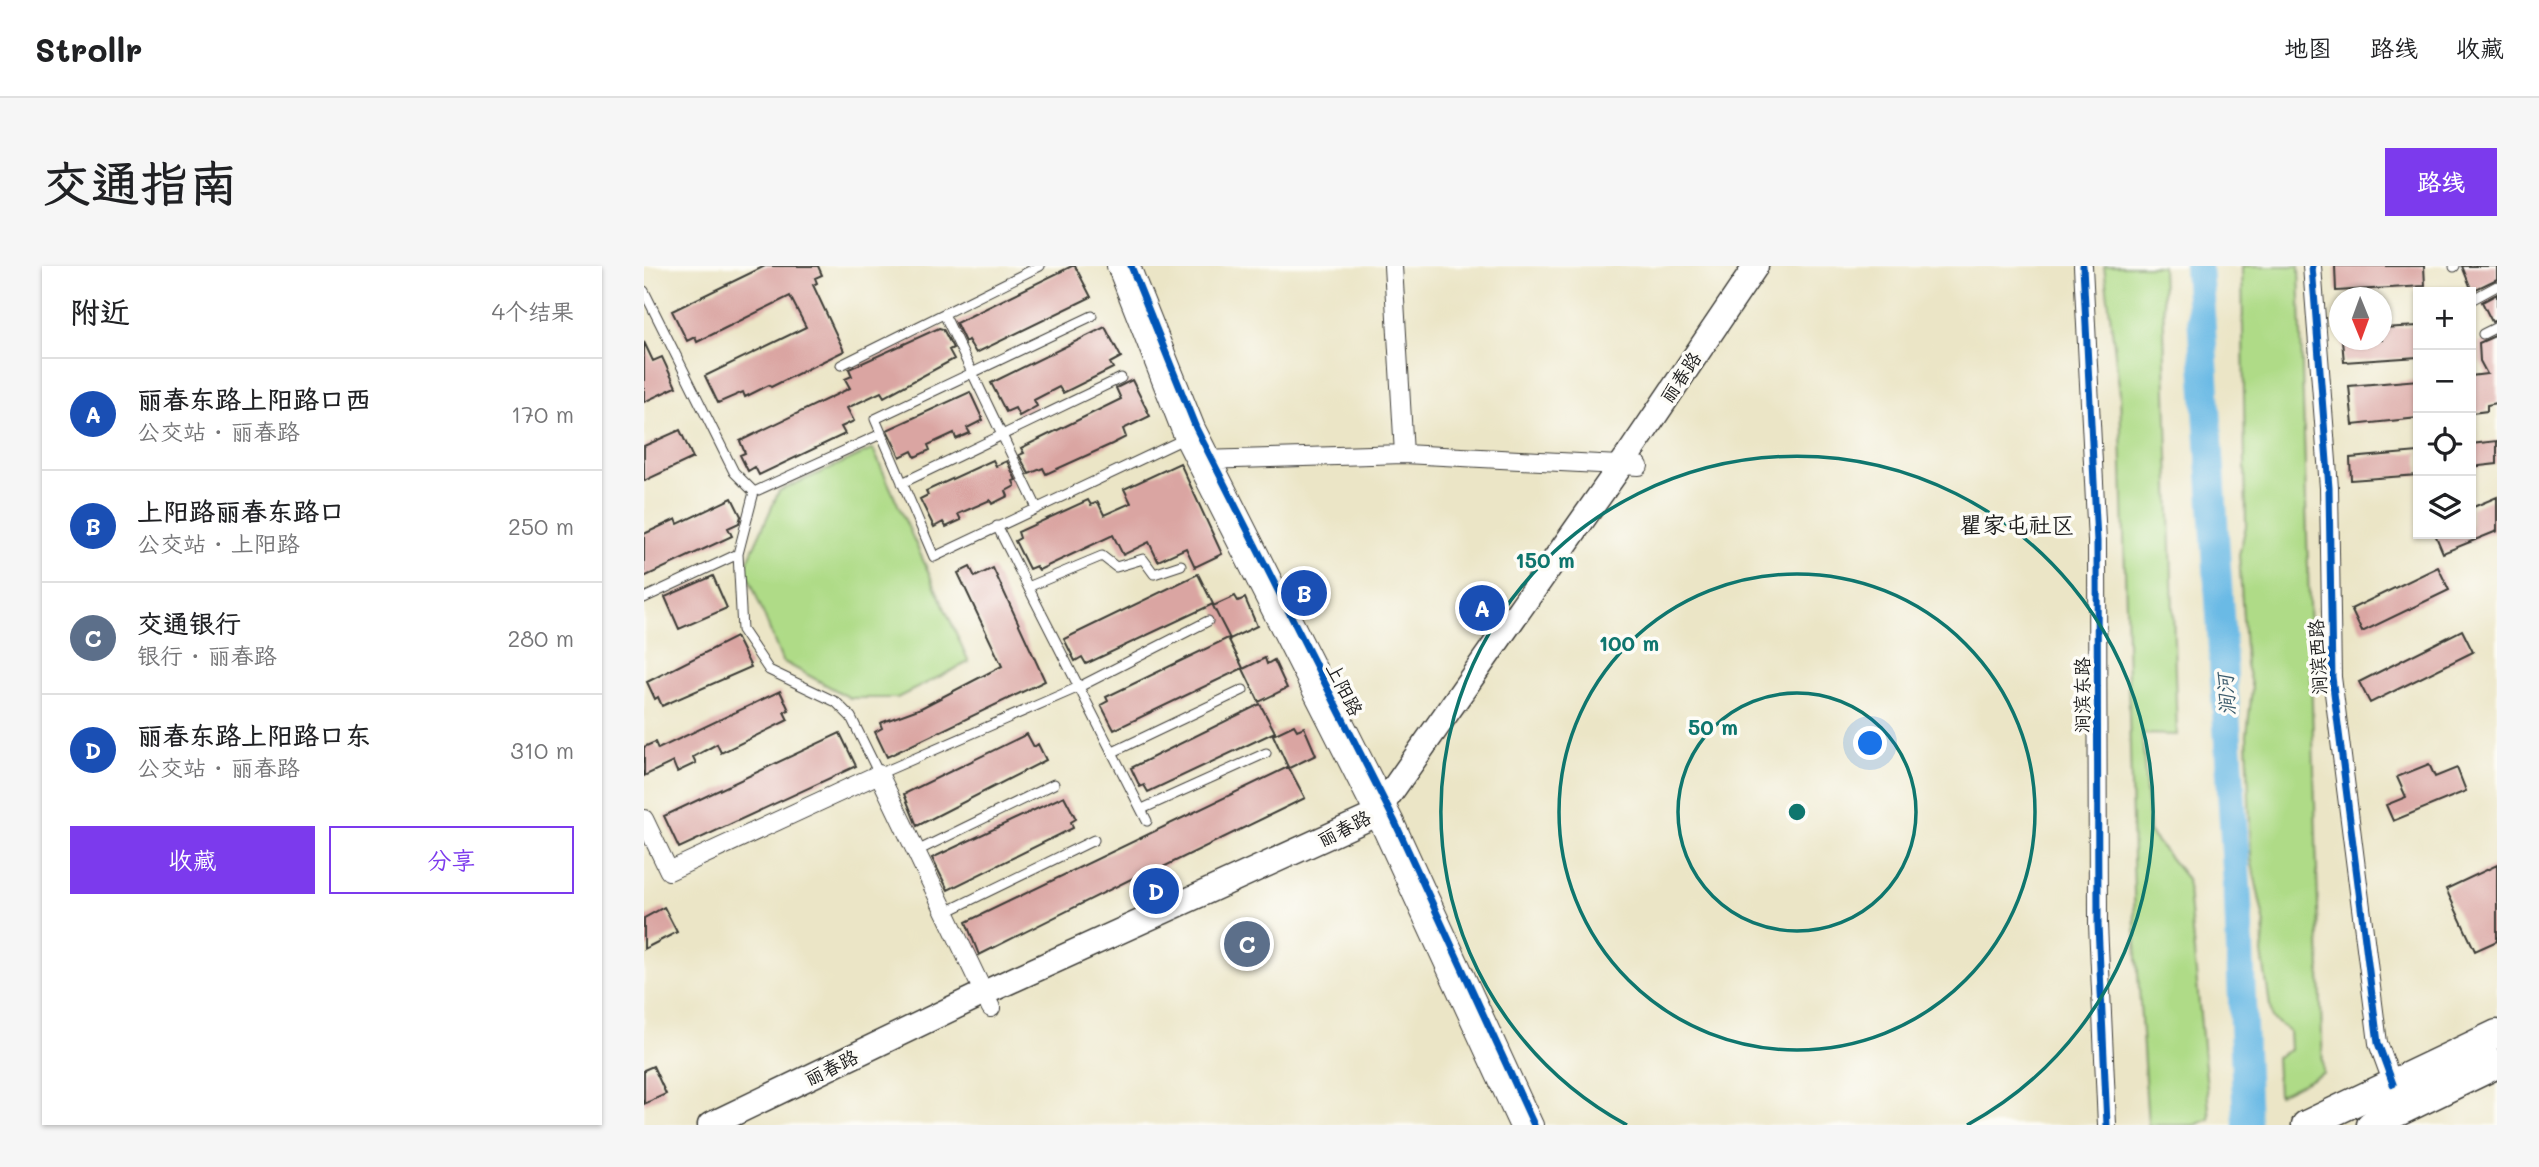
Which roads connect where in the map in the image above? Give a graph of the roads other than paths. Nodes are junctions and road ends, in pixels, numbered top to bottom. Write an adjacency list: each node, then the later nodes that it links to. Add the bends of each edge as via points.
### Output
1 (1040, 266): 12 (lane)
2 (1116, 266): 21 (street, 上阳路)
3 (1131, 266): 23 (street, 上阳路)
4 (1393, 266): 22 (street)
5 (1756, 266): 24 (main road, 丽春路)
6 (1777, 266): 24 (main road, 丽春路)
7 (2083, 266): 56 (street, 涧滨东路, via 2097,541 2098,924)
8 (2312, 266): 50 (street, 涧滨西路, via 2329,488 2332,677 2378,1043)
9 (2497, 286): 11 (lane)
10 (644, 291): 26 (lane, via 734,472)
11 (2476, 297)
12 (944, 314): 16 (lane); 17 (lane)
13 (1092, 316): 17 (lane)
14 (2497, 327): 15 (lane)
15 (2483, 334)
16 (841, 365)
17 (972, 373): 19 (lane, via 875,419); 20 (lane)
18 (1121, 378): 20 (lane)
19 (881, 434): 25 (lane); 26 (lane)
20 (1002, 435): 25 (lane); 27 (lane)
21 (1184, 439): 23 (street, 上阳路); 27 (lane)
22 (1404, 454): 23 (street); 24 (street)
23 (1203, 459): 41 (street, 上阳路)
24 (1630, 465): 41 (main road, 丽春路)
25 (902, 483): 28 (lane, via 934,558)
26 (754, 492): 29 (lane)
27 (1037, 508): 28 (lane)
28 (998, 526): 31 (lane)
29 (738, 554): 32 (lane); 38 (lane, via 741,630 769,670 836,702 851,717)
30 (1181, 565): 31 (lane, via 1154,574 1143,559 1116,567 1102,556)
31 (1028, 587): 34 (lane)
32 (644, 598)
33 (1208, 621): 34 (lane)
34 (1079, 687): 36 (lane); 38 (lane)
35 (1243, 691): 36 (lane)
36 (1113, 752): 40 (lane)
37 (1266, 753): 40 (lane)
38 (879, 774): 42 (street, via 669,871); 45 (street)
39 (1054, 785): 45 (lane)
40 (1142, 809): 43 (lane)
41 (1384, 816): 47 (main road, 丽春路); 54 (street, 上阳路); 55 (street, 上阳路)
42 (644, 819)
43 (1147, 821)
44 (1094, 840): 46 (lane)
45 (917, 851): 46 (street)
46 (946, 912): 47 (street)
47 (988, 1001): 52 (main road, 丽春路); 53 (main road, 丽春路)
48 (2497, 1034): 50 (main road)
49 (2497, 1064): 50 (main road)
50 (2407, 1105): 51 (main road); 57 (main road, via 2336,1111)
51 (2378, 1124)
52 (709, 1125)
53 (747, 1125)
54 (1518, 1125)
55 (1534, 1125)
56 (2107, 1125)
57 (2306, 1125)

